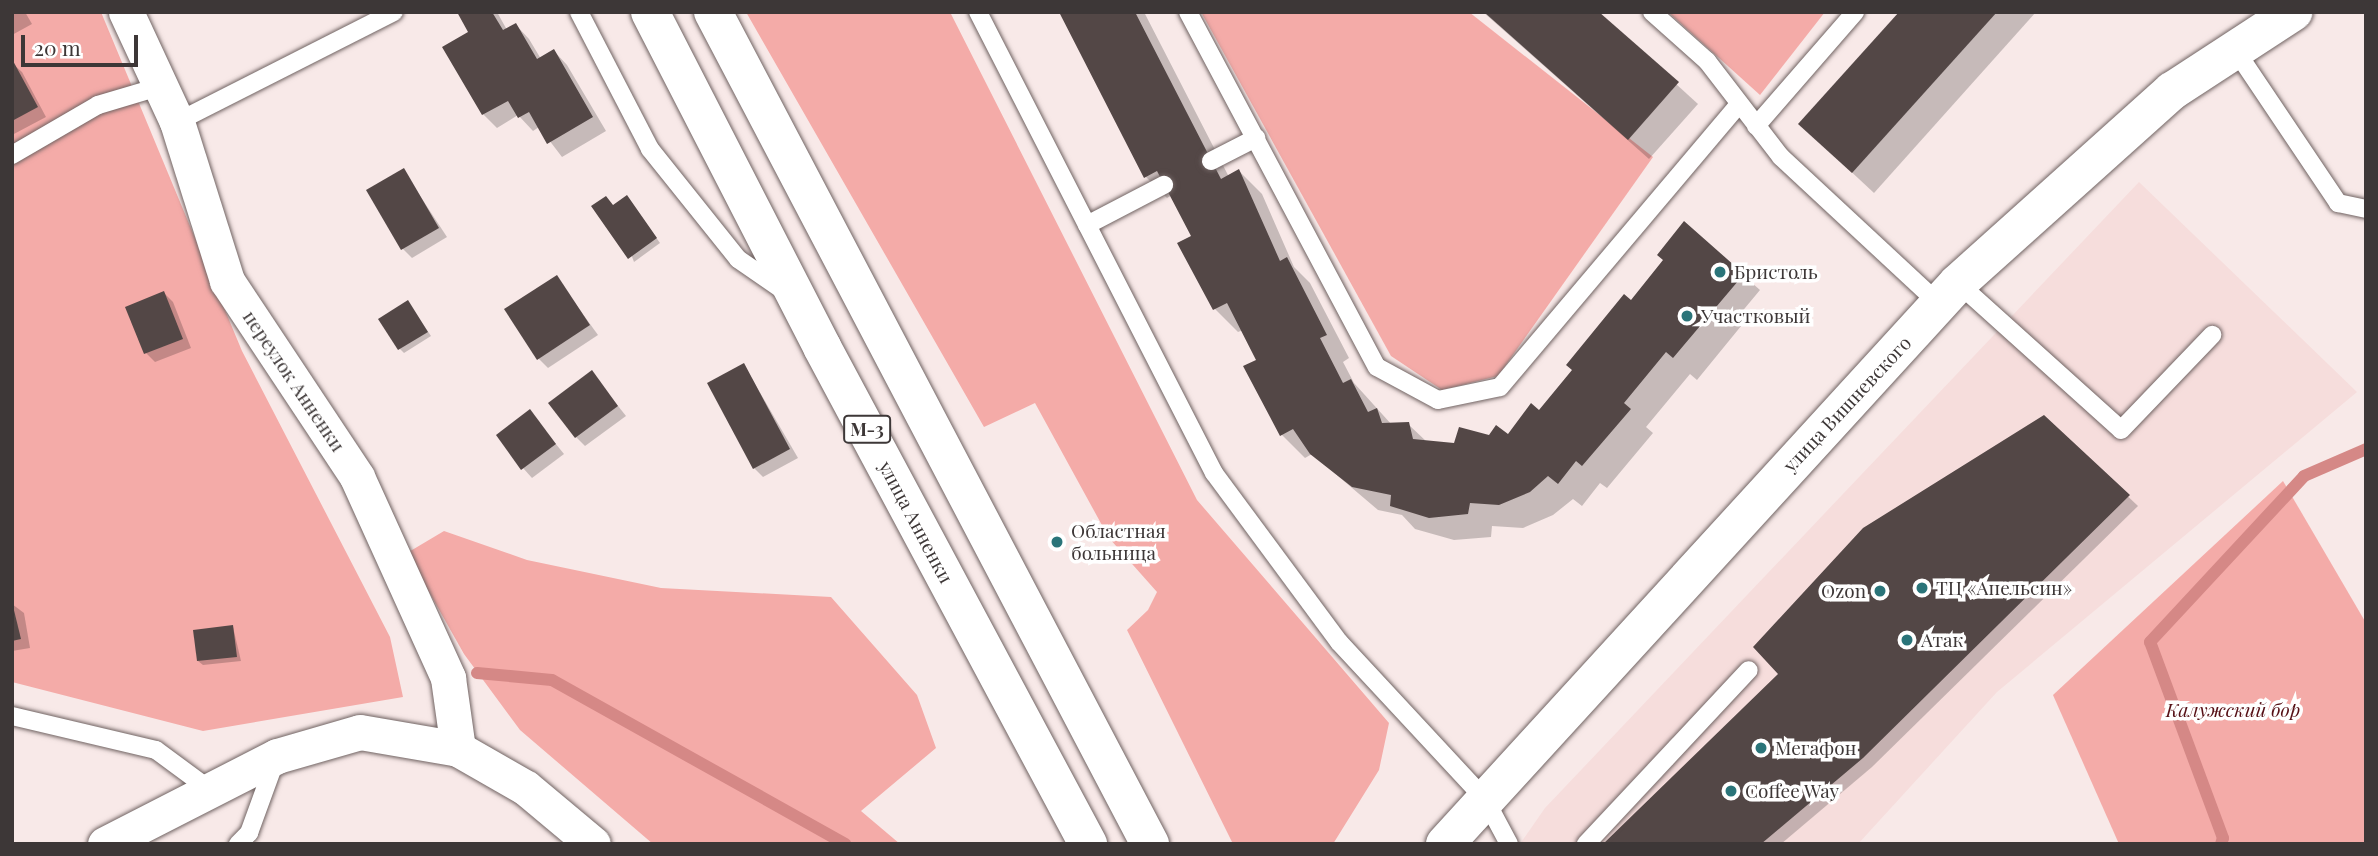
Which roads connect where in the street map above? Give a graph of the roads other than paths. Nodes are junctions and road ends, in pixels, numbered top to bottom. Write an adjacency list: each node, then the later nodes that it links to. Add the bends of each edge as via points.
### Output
1 (126, 12): 12 (street, переулок Анненки)
2 (394, 12): 14 (lane)
3 (579, 12): 23 (lane, via 650,149 738,259)
4 (650, 12): 23 (main road, улица Анненки / М-3)
5 (713, 12): 35 (main road, М-3)
6 (978, 12): 21 (lane)
7 (1188, 12): 16 (lane)
8 (1652, 12): 13 (lane, via 1707,61)
9 (1854, 12): 15 (lane)
10 (2275, 17): 11 (main road, улица Вишневского)
11 (2234, 48): 20 (lane, via 2338,203); 22 (main road, улица Вишневского, via 2172,91)
12 (162, 86): 14 (street, переулок Анненки); 17 (lane, via 98,105)
13 (1739, 104): 15 (lane); 16 (lane, via 1500,387 1438,400 1377,367)
14 (177, 122): 27 (street, переулок Анненки, via 227,281 357,477 448,678)
15 (1756, 126): 22 (lane, via 1781,157)
16 (1255, 138): 18 (lane)
17 (12, 155)
18 (1212, 161)
19 (1164, 185): 21 (lane)
20 (2366, 209)
21 (1087, 225): 30 (lane, via 1222,483 1339,642)
22 (1949, 293): 24 (lane, via 2121,430); 30 (main road, улица Вишневского)
23 (804, 305): 34 (main road, улица Анненки / М-3)
24 (2212, 335)
25 (1748, 670): 38 (lane)
26 (12, 716): 29 (lane, via 156,750)
27 (458, 749): 28 (street, via 360,732); 33 (street, via 526,788)
28 (277, 756): 29 (street); 32 (lane, via 249,833)
29 (210, 790): 31 (street)
30 (1485, 799): 36 (main road, улица Вишневского); 37 (lane)
31 (105, 844)
32 (237, 844)
33 (593, 844)
34 (1088, 844)
35 (1150, 844)
36 (1444, 844)
37 (1510, 844)
38 (1586, 844)

